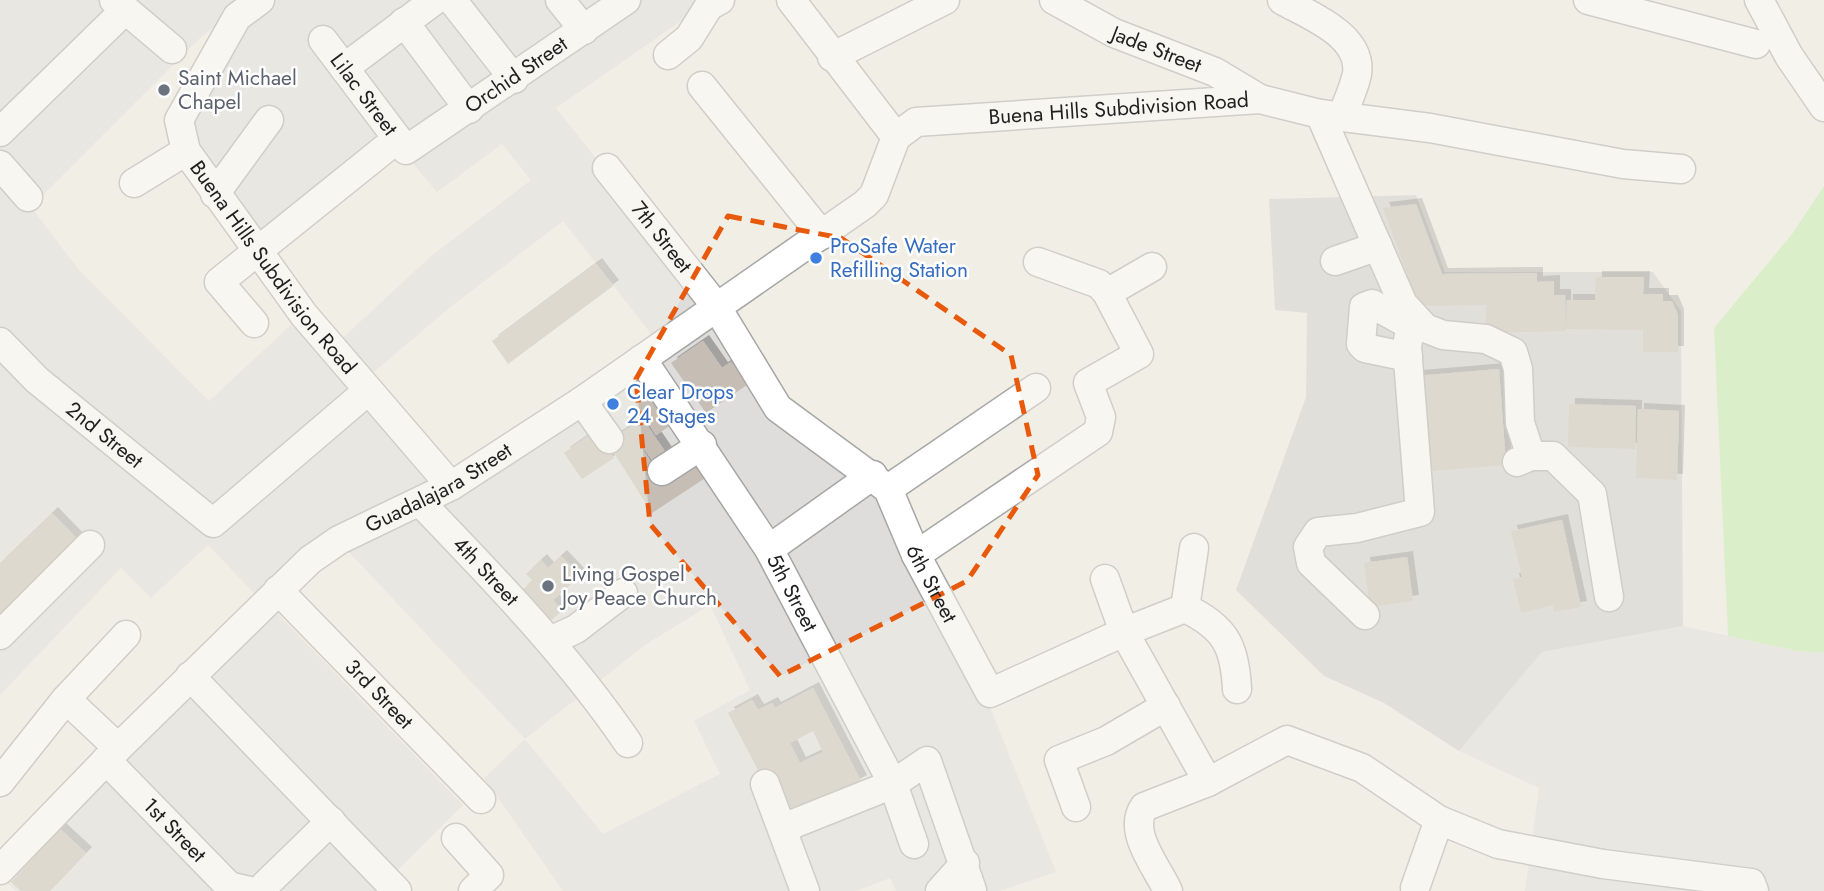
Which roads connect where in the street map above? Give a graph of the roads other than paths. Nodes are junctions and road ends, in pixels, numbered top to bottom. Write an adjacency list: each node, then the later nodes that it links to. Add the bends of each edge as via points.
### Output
1 (260, 0): 32 (street, Buena Hills Subdivision Road, via 237,17 180,120)
2 (435, 0): 14 (street)
3 (453, 0): 22 (street)
4 (560, 0): 15 (street)
5 (626, 0): 15 (street, Orchid Street)
6 (792, 0): 20 (street)
7 (945, 0): 20 (street)
8 (1054, 0): 24 (street, Jade Street, via 1114,33 1215,72)
9 (1282, 0): 27 (street, via 1335,30 1352,49 1357,72)
10 (1759, 0): 25 (street)
11 (1602, 1): 17 (street)
12 (714, 3): 19 (street, via 689,38)
13 (119, 6): 18 (street); 29 (street)
14 (404, 23): 21 (street); 26 (street)
15 (584, 30): 22 (street, Orchid Street)
16 (323, 40): 21 (street, Lilac Street)
17 (1756, 44)
18 (172, 49)
19 (668, 55)
20 (832, 57): 30 (street)
21 (344, 68): 31 (street, Lilac Street)
22 (514, 79): 26 (street, Orchid Street)
23 (702, 86): 39 (street)
24 (1260, 99): 27 (street, Buena Hills Subdivision Road); 30 (street, Buena Hills Subdivision Road, via 916,122)
25 (1824, 107)
26 (469, 109): 31 (street, Orchid Street)
27 (1331, 115): 35 (street, Buena Hills Subdivision Road, via 1430,128 1623,164); 40 (street)
28 (270, 120): 37 (street)
29 (0, 132)
30 (896, 137): 39 (street, Guadalajara Street, via 874,195)
31 (402, 144): 41 (street, Orchid Street)
32 (186, 151): 36 (street); 37 (street, Buena Hills Subdivision Road)
33 (0, 165): 38 (street)
34 (607, 168): 46 (street, 7th Street)
35 (1681, 169)
36 (134, 184)
37 (215, 194): 41 (street, Buena Hills Subdivision Road)
38 (28, 197)
39 (822, 235): 46 (street, Guadalajara Street)
40 (1378, 246): 42 (street); 47 (street)
41 (258, 251): 48 (street, Orchid Street, via 219,282); 59 (street, Buena Hills Subdivision Road, via 304,315)
42 (1335, 261)
43 (1038, 262): 45 (street, via 1099,284)
44 (1152, 267): 45 (street)
45 (1107, 293): 64 (street, via 1139,354 1088,383 1101,417 1098,432)
46 (716, 306): 51 (street, Guadalajara Street); 58 (street, via 778,408)
47 (1410, 319): 50 (street); 50 (street, via 1372,304 1364,307 1361,344); 68 (street, via 1443,335 1486,339 1513,352 1524,459 1553,456 1592,495)
48 (254, 323)
49 (0, 342): 53 (street, 2nd Street, via 37,380 213,523)
50 (1408, 357): 70 (street, via 1420,512 1357,528 1318,531 1308,547 1311,563)
51 (642, 359): 54 (street, Guadalajara Street); 56 (street, 5th Street)
52 (1037, 388): 58 (street)
53 (357, 400)
54 (582, 401): 55 (street); 59 (street, Guadalajara Street)
55 (609, 439)
56 (702, 445): 57 (street); 63 (street, 5th Street)
57 (662, 471)
58 (880, 482): 63 (street); 64 (street, 6th Street)
59 (451, 486): 60 (street, Guadalajara Street)
60 (421, 503): 66 (street, Guadalajara Street, via 339,540); 74 (street, 4th Street)
61 (90, 545): 72 (street)
62 (1194, 548): 69 (street)
63 (769, 550): 84 (street, 5th Street)
64 (916, 555): 71 (street, 6th Street, via 990,693)
65 (1105, 579): 71 (street)
66 (278, 590): 75 (street, Guadalajara Street); 85 (street, 3rd Street)
67 (623, 593): 74 (street, via 576,629)
68 (1609, 597)
69 (1195, 613): 71 (street, 6th Street); 76 (street, via 1230,645 1236,659)
70 (1364, 615)
71 (1124, 632): 78 (street)
72 (0, 635)
73 (126, 635): 77 (street)
74 (550, 641): 79 (street, 4th Street)
75 (190, 677): 80 (street, Guadalajara Street); 88 (street)
76 (1237, 689)
77 (66, 698): 80 (street, 1st Street); 81 (street)
78 (1166, 706): 82 (street); 86 (street, via 1106,741 1059,760)
79 (628, 743)
80 (112, 754): 92 (street, Guadalajara Street); 96 (street, 1st Street, via 229,886)
81 (0, 782)
82 (1208, 782): 87 (street, via 1287,740 1362,768); 101 (street, via 1144,807 1139,815 1141,836)
83 (765, 783): 89 (street)
84 (893, 784): 89 (street); 91 (street, 5th Street); 93 (street, via 927,761)
85 (481, 799)
86 (1076, 807)
87 (1439, 820): 95 (street); 102 (street, via 1498,844 1603,864 1751,883)
88 (331, 821): 94 (street); 97 (street)
89 (783, 828): 99 (street)
90 (456, 838): 98 (street, via 489,875)
91 (914, 844)
92 (0, 870)
93 (968, 876): 100 (street)
94 (391, 885)
95 (1414, 890)
96 (250, 891)
97 (260, 891)
98 (473, 891)
99 (805, 891)
100 (940, 891)
101 (1168, 891)
102 (1754, 891)

